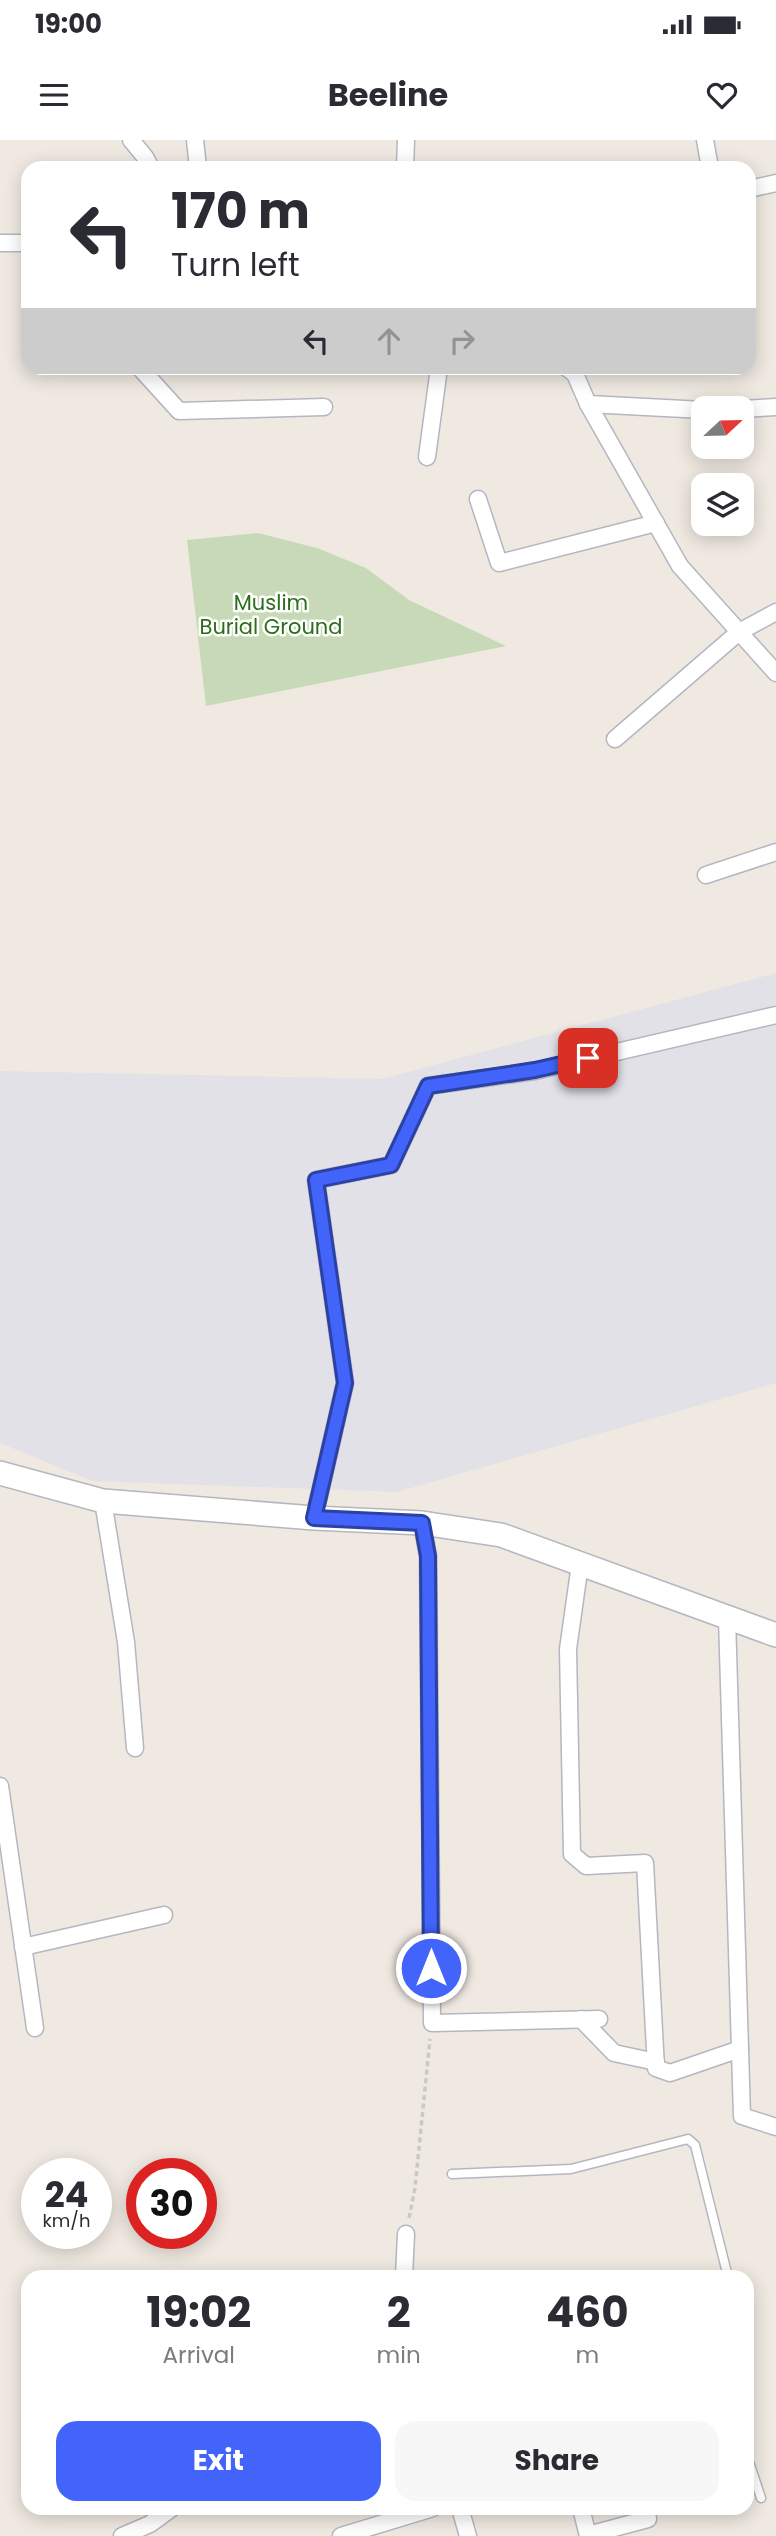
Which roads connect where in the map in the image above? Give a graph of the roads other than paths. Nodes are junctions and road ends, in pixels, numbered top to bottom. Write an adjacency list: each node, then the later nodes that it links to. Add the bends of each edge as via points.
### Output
1 (131, 140): 5 (street)
2 (195, 140): 6 (street)
3 (407, 140): 7 (street)
4 (705, 140): 8 (street)
5 (146, 161)
6 (197, 161)
7 (406, 161)
8 (709, 161)
9 (776, 183): 10 (street)
10 (756, 187)
11 (0, 243): 12 (street)
12 (21, 243)
13 (146, 375): 17 (street, via 179,411)
14 (438, 375): 21 (street)
15 (575, 375): 16 (street)
16 (588, 404): 20 (street); 23 (street)
17 (324, 407)
18 (776, 407): 19 (street)
19 (754, 408)
20 (691, 409)
21 (427, 457)
22 (478, 499): 23 (street, via 499,563)
23 (656, 523): 25 (street, via 680,566)
24 (776, 612): 25 (street)
25 (739, 632): 26 (street); 27 (street)
26 (776, 673)
27 (615, 739)
28 (776, 852): 29 (street)
29 (706, 875)
30 (776, 1015): 33 (street, via 535,1070 428,1086 391,1165 316,1180 345,1383)
31 (0, 1473): 32 (main road)
32 (103, 1502): 33 (main road); 38 (street, via 125,1642)
33 (314, 1518): 34 (main road)
34 (422, 1523): 35 (main road, via 501,1535); 42 (street, via 428,1556 432,2023)
35 (580, 1564): 36 (main road); 46 (street, via 568,1649 572,1854 586,1866 645,1863)
36 (727, 1618): 37 (main road); 45 (street)
37 (776, 1635)
38 (135, 1748)
39 (0, 1786): 41 (street)
40 (164, 1914): 41 (street)
41 (23, 1947): 44 (street)
42 (581, 2019): 43 (street); 46 (street, via 614,2053)
43 (599, 2019)
44 (35, 2028)
45 (740, 2049): 46 (street, via 670,2073 656,2068); 47 (street, via 742,2116)
46 (656, 2062)
47 (776, 2127)
48 (452, 2174): 51 (lane, via 571,2169 688,2139 695,2145)
49 (407, 2234): 50 (street)
50 (404, 2270)
51 (726, 2270)
52 (754, 2477): 53 (lane)
53 (761, 2498)
54 (162, 2515): 60 (street)
55 (410, 2515): 61 (street)
56 (462, 2515): 62 (street)
57 (583, 2515): 59 (street)
58 (647, 2515): 59 (street, via 648,2519)
59 (588, 2535)
60 (122, 2536)
61 (341, 2536)
62 (468, 2536)

